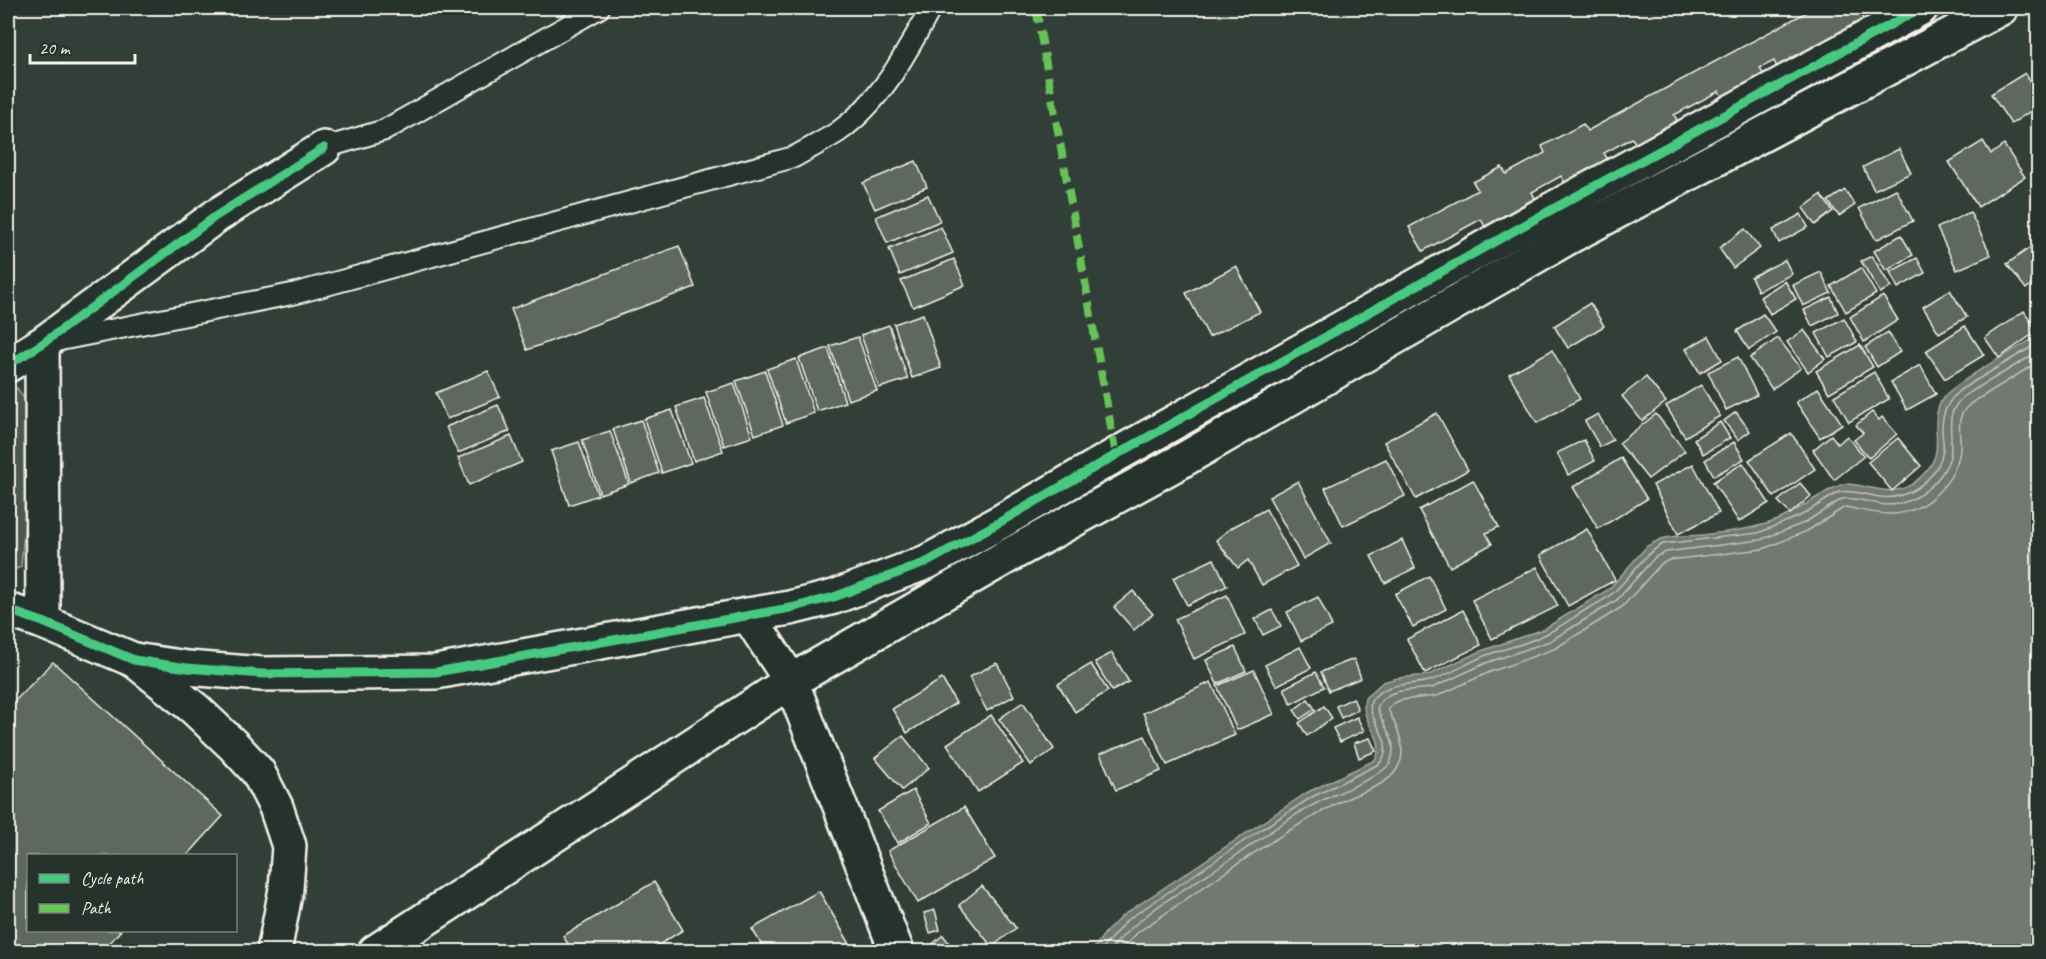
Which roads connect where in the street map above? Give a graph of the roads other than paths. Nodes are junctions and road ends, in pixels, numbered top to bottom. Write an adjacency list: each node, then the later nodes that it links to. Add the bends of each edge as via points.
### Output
1 (599, 8): 5 (lane, via 385,130)
2 (931, 8): 6 (lane, via 902,61 872,102 838,131 794,157 297,293)
3 (1921, 8): 8 (street, via 1541,216)
4 (2001, 8): 9 (street, via 1567,238 1181,461)
5 (324, 148): 6 (street, via 216,216)
6 (42, 344): 7 (street); 12 (street)
7 (8, 365)
8 (927, 562): 9 (street); 11 (street, via 834,597)
9 (944, 592): 14 (street)
10 (8, 610): 12 (street)
11 (748, 615): 13 (street, via 436,672 262,674); 14 (street)
12 (43, 622): 13 (street)
13 (134, 660): 15 (street, via 234,746 258,772 276,807 289,846 286,889)
14 (791, 681): 16 (street); 17 (street)
15 (274, 951)
16 (375, 951)
17 (897, 951)

